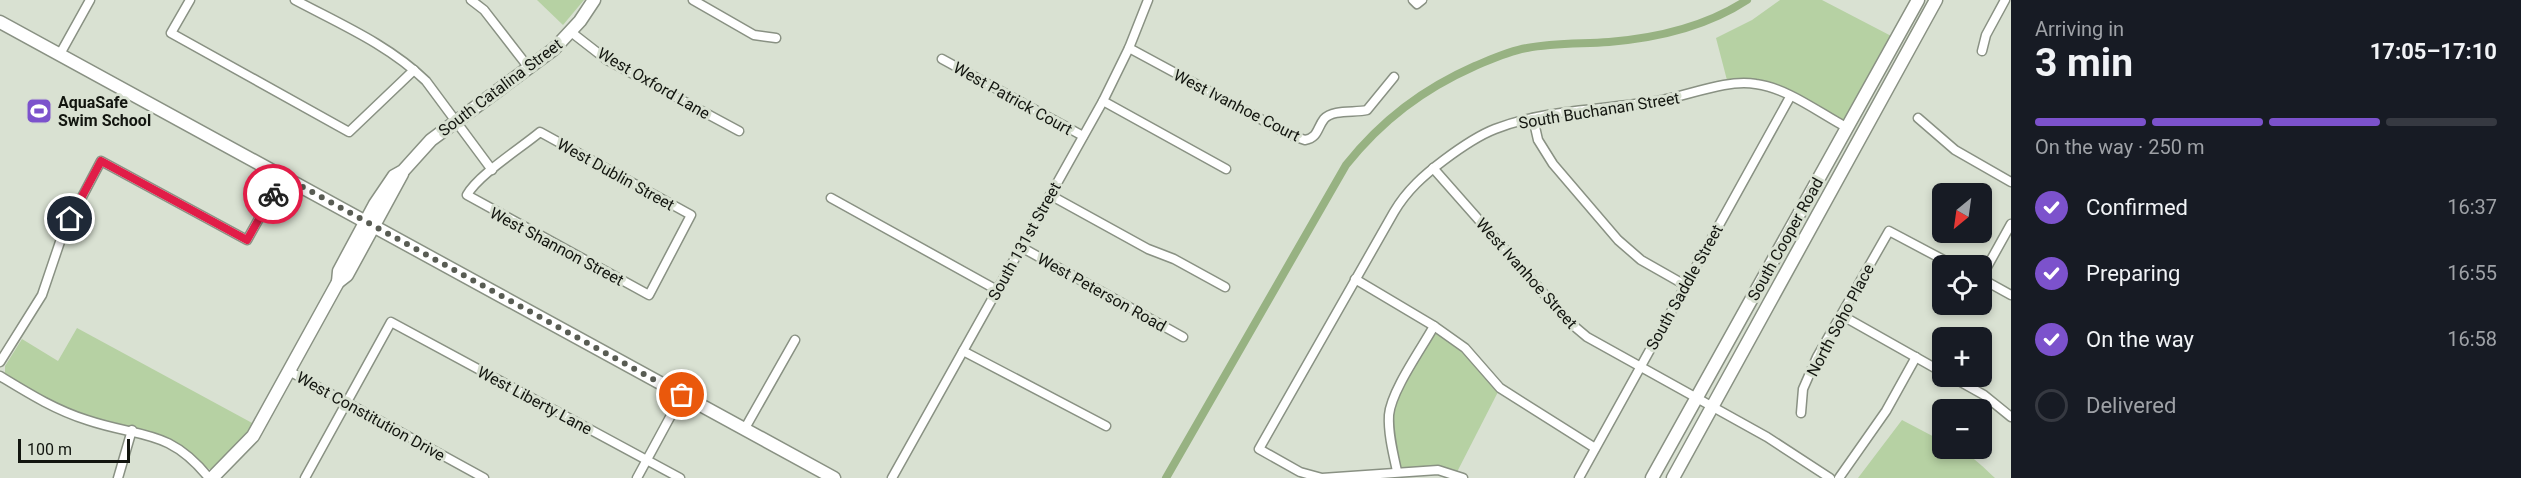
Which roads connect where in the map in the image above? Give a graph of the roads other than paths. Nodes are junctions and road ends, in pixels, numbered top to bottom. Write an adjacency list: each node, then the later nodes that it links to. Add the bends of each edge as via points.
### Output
1 (90, 0): 18 (street)
2 (190, 0): 21 (street, via 171,33 349,132)
3 (295, 0): 21 (street, via 398,56)
4 (471, 0): 20 (street, via 484,10)
5 (594, 0): 14 (main road, South Catalina Street)
6 (693, 0): 15 (street, via 754,35)
7 (1148, 0): 16 (street, South 131st Street)
8 (1413, 0): 9 (street, via 1417,4)
9 (1422, 0)
10 (1918, 0): 28 (main road, South Cooper Road)
11 (1936, 0): 31 (main road, South Cooper Road)
12 (2005, 0): 17 (street)
13 (0, 22): 18 (main road)
14 (571, 32): 20 (main road, South Catalina Street); 29 (street, West Oxford Lane, via 607,60)
15 (776, 38)
16 (1129, 48): 22 (street, West Ivanhoe Court, via 1305,140 1315,136 1330,114 1367,110); 24 (street, South 131st Street)
17 (1982, 51)
18 (60, 54): 35 (main road)
19 (942, 59): 30 (street, West Patrick Court)
20 (529, 68): 27 (main road, South Catalina Street)
21 (414, 69): 27 (street)
22 (1394, 77)
23 (1790, 97): 25 (street, South Buchanan Street, via 1771,86 1728,84 1655,102); 28 (street, South Buchanan Street); 46 (street, South Saddle Street)
24 (1103, 101): 30 (street, South 131st Street); 33 (street)
25 (1533, 118): 32 (street, South Buchanan Street, via 1494,129); 46 (street, via 1538,140 1553,164 1618,240 1641,260)
26 (1918, 118): 36 (street, via 1954,150)
27 (456, 122): 34 (street); 39 (main road, South Catalina Street, via 431,140 403,171 401,180)
28 (1846, 127): 31 (main road); 64 (main road, South Cooper Road)
29 (739, 131)
30 (1083, 136): 37 (street, South 131st Street)
31 (1861, 136): 66 (main road, South Cooper Road)
32 (1433, 168): 44 (street, South Buchanan Street, via 1405,193); 58 (street, West Ivanhoe Street, via 1568,321 1587,337)
33 (1226, 169)
34 (492, 170): 49 (street, West Shannon Street, via 467,195); 49 (street, West Dublin Street, via 540,132 691,215)
35 (283, 176): 39 (main road); 57 (street, via 247,240 101,161 63,233 42,295)
36 (2011, 182)
37 (1050, 195): 41 (street, South 131st Street); 47 (street)
38 (831, 198): 48 (street)
39 (370, 224): 60 (main road, South Catalina Street, via 347,275 338,282); 63 (main road)
40 (2011, 224): 43 (street)
41 (1021, 247): 48 (street, South 131st Street); 53 (street, West Peterson Road)
42 (1934, 255): 51 (street, North Soho Place, via 1889,231)
43 (1992, 259)
44 (1355, 279): 52 (street); 74 (street, South Buchanan Street, via 1258,449 1300,472 1322,478)
45 (1992, 284): 50 (street)
46 (1685, 285): 58 (street, South Saddle Street)
47 (1225, 287)
48 (997, 290): 55 (street, South 131st Street)
49 (649, 295)
50 (2011, 295)
51 (1840, 315): 56 (street); 67 (street, North Soho Place, via 1803,389)
52 (1434, 326): 72 (street, via 1465,348 1500,388); 74 (street, via 1393,398 1389,413)
53 (1183, 337)
54 (795, 340): 71 (street)
55 (963, 351): 69 (street); 82 (street, South 131st Street)
56 (1916, 357): 59 (street); 88 (street, via 1886,411)
57 (0, 362)
58 (1641, 366): 64 (street, West Ivanhoe Street); 72 (street, South Saddle Street)
59 (1932, 366)
60 (289, 371): 65 (street, West Constitution Drive); 76 (main road, South Catalina Street, via 253,436)
61 (0, 376): 70 (street, via 59,409 86,420)
62 (1970, 387): 68 (street)
63 (682, 395): 71 (main road); 73 (street)
64 (1696, 398): 66 (street, West Ivanhoe Street); 85 (main road, South Cooper Road)
65 (346, 402): 73 (street, West Liberty Lane, via 391,322); 77 (street); 78 (street, West Constitution Drive)
66 (1713, 407): 86 (main road, South Cooper Road); 87 (street, West Ivanhoe Street)
67 (1801, 413)
68 (2011, 417)
69 (1106, 426)
70 (132, 430): 75 (street); 76 (street, via 167,441 194,460)
71 (744, 430): 81 (main road)
72 (1595, 448): 84 (street, South Saddle Street)
73 (647, 460): 79 (street); 80 (street, West Liberty Lane)
74 (1397, 471): 83 (street, via 1438,470)
75 (118, 478)
76 (210, 478)
77 (305, 478)
78 (484, 478)
79 (637, 478)
80 (680, 478)
81 (834, 478)
82 (892, 478)
83 (1463, 478)
84 (1579, 478)
85 (1652, 478)
86 (1673, 478)
87 (1830, 478)
88 (1839, 478)

